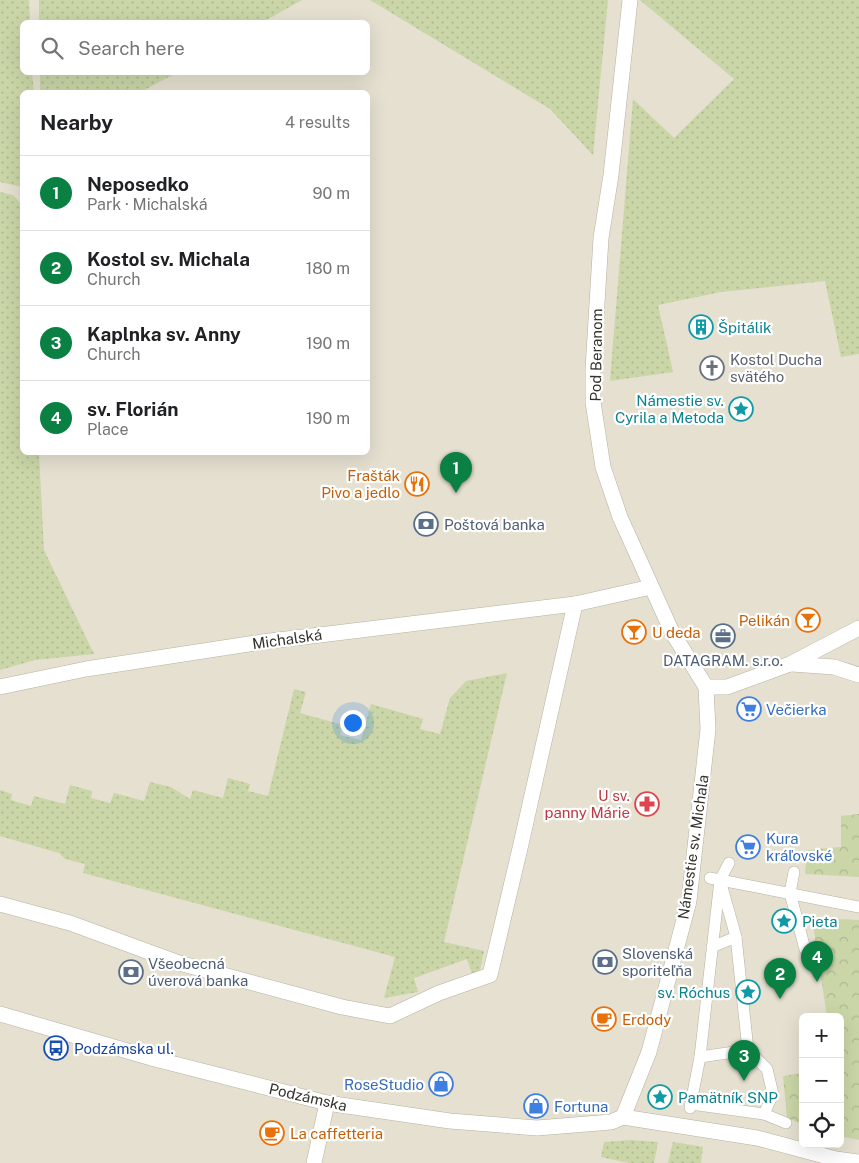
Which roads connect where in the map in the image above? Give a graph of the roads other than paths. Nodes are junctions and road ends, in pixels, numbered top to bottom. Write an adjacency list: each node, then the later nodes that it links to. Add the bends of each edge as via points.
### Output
1 (630, 0): 2 (street, Pod Beranom, via 601,238 593,402 603,467 622,523)
2 (651, 587): 3 (street, Michalská); 8 (street, Pod Beranom, via 672,632)
3 (575, 604): 7 (street, Michalská, via 270,641 86,669); 13 (street, via 490,975 439,993 390,1016 342,1007 179,963 70,923)
4 (859, 628): 5 (street)
5 (790, 664): 6 (street, via 834,667); 8 (street, via 728,687)
6 (859, 675)
7 (0, 687)
8 (706, 687): 25 (street, Námestie sv. Michala, via 708,730 689,901 650,1052)
9 (729, 863): 11 (street)
10 (794, 872): 12 (street)
11 (716, 879): 12 (street); 15 (street); 16 (street)
12 (790, 893): 14 (street); 17 (street, via 805,950)
13 (0, 904)
14 (859, 907)
15 (736, 937): 16 (street); 19 (street)
16 (712, 947): 20 (street)
17 (819, 961)
18 (0, 1014): 23 (street, Podzámska, via 155,1059)
19 (748, 1050): 20 (street); 21 (street, via 767,1069)
20 (700, 1058): 24 (street, via 691,1106)
21 (773, 1094): 22 (street); 24 (street)
22 (785, 1095)
23 (327, 1103): 25 (street, Podzámska, via 450,1122 537,1128 611,1122); 28 (street)
24 (764, 1114): 26 (street)
25 (623, 1117): 27 (street, via 757,1138)
26 (786, 1123)
27 (859, 1162)
28 (314, 1163)

